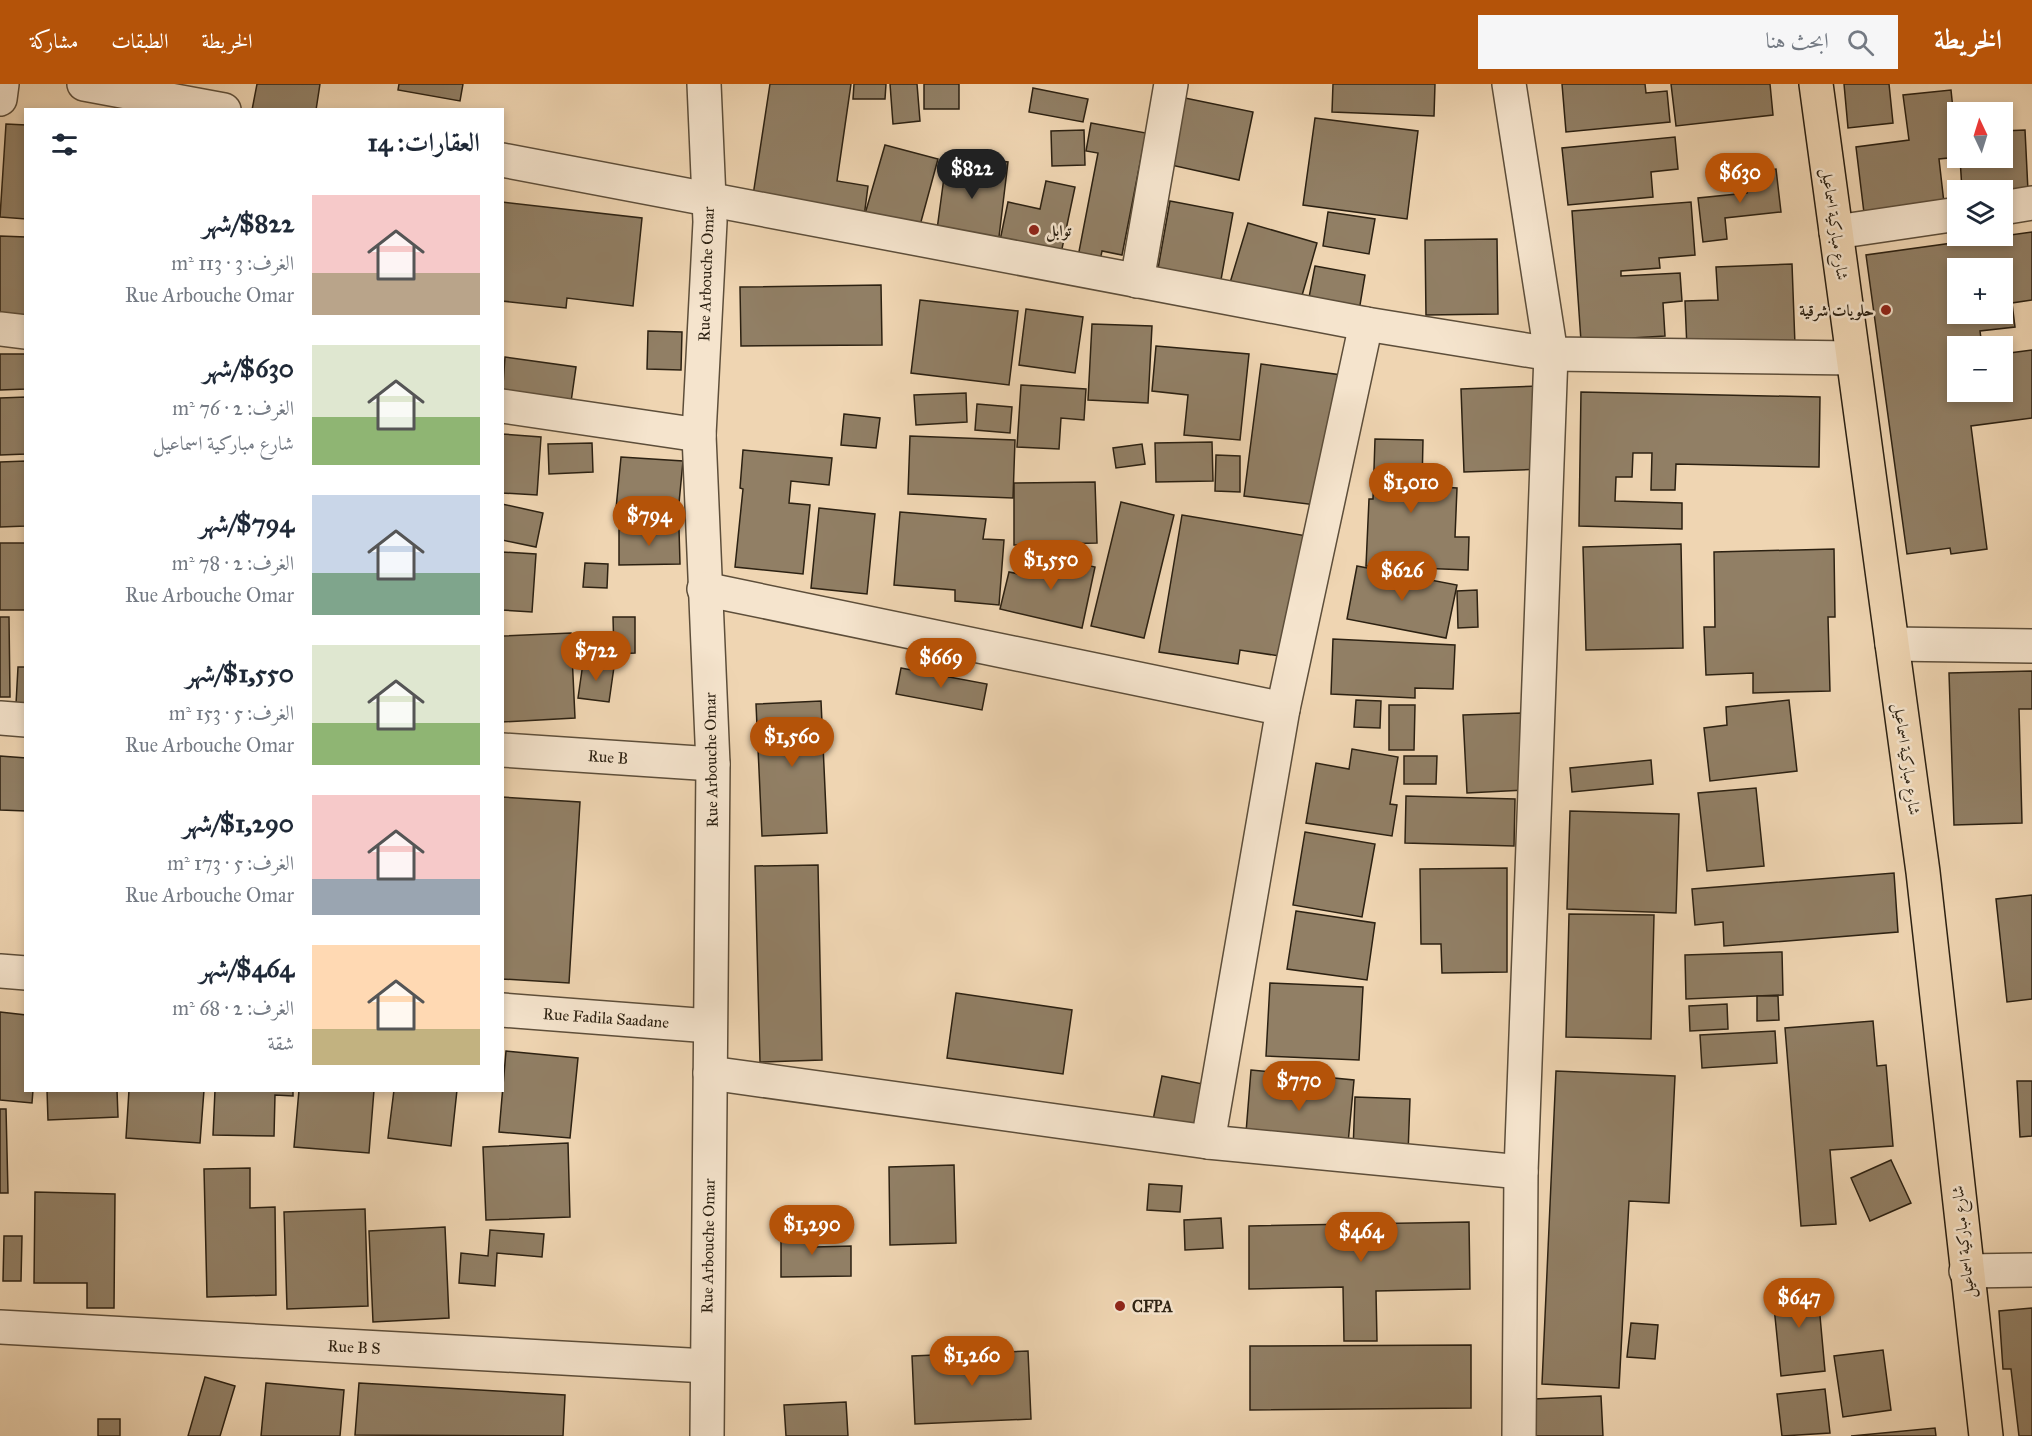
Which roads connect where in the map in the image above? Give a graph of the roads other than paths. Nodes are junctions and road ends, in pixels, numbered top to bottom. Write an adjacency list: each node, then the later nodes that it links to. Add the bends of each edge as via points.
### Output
1 (2, 84): 7 (street)
2 (84, 84): 8 (street)
3 (704, 84): 10 (street, Rue Arbouche Omar)
4 (1171, 84): 15 (street)
5 (1509, 84): 19 (street)
6 (1816, 84): 14 (main road, شارع مباركية اسماعيل)
7 (0, 99)
8 (213, 108)
9 (504, 160): 10 (street)
10 (708, 198): 15 (street); 22 (street, Rue Arbouche Omar)
11 (2032, 203): 12 (street)
12 (2013, 206)
13 (1947, 216): 14 (street)
14 (1836, 232): 20 (main road, شارع مباركية اسماعيل)
15 (1137, 280): 16 (street)
16 (1365, 324): 19 (street); 26 (street)
17 (0, 328): 18 (street)
18 (24, 332)
19 (1551, 354): 20 (street); 37 (street)
20 (1853, 358): 24 (main road, شارع مباركية اسماعيل)
21 (504, 406): 22 (street)
22 (699, 435): 23 (street, Rue Arbouche Omar)
23 (705, 589): 26 (street); 30 (street, Rue Arbouche Omar)
24 (1892, 644): 25 (street); 39 (main road, شارع مباركية اسماعيل, via 1923,872)
25 (2032, 646)
26 (1283, 709): 36 (street)
27 (0, 718): 28 (street)
28 (24, 720)
29 (504, 750): 30 (street, Rue B)
30 (713, 764): 34 (street, Rue Arbouche Omar)
31 (0, 971): 32 (street)
32 (24, 973)
33 (504, 1010): 34 (street, Rue Fadila Saadane)
34 (710, 1026): 35 (street, Rue Arbouche Omar)
35 (710, 1073): 36 (street); 41 (street, Rue Arbouche Omar)
36 (1208, 1142): 37 (street)
37 (1521, 1172): 43 (street)
38 (2032, 1270): 39 (street)
39 (1966, 1271): 44 (main road, شارع مباركية اسماعيل)
40 (0, 1327): 41 (street, Rue B S)
41 (707, 1366): 42 (street, Rue Arbouche Omar)
42 (707, 1436)
43 (1519, 1436)
44 (1986, 1436)

